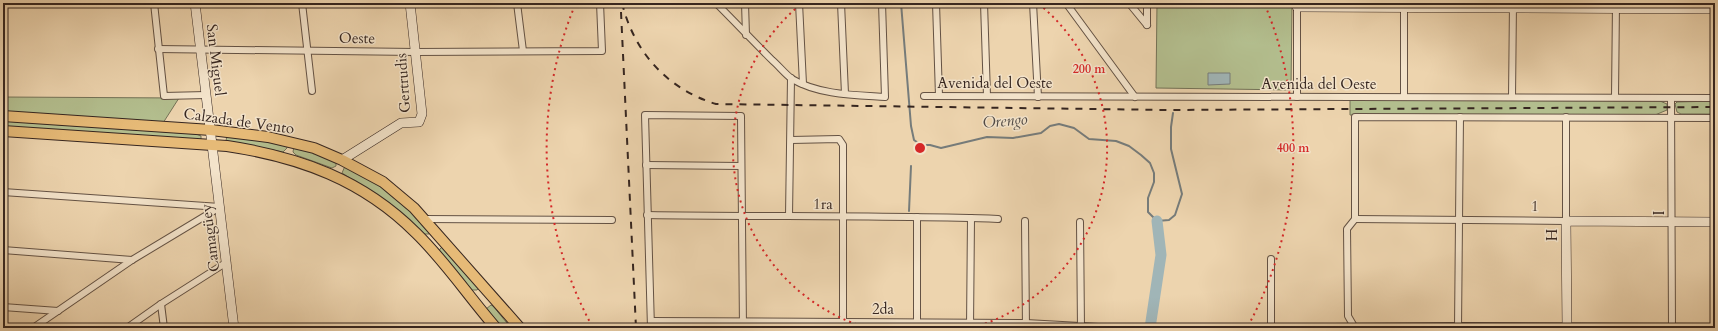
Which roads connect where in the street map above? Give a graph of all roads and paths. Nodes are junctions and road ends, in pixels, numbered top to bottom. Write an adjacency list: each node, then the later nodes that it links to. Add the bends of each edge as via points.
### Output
1 (154, 3): 24 (street)
2 (195, 3): 25 (street, San Miguel)
3 (302, 3): 26 (street)
4 (410, 3): 28 (street, Gertrudis)
5 (517, 3): 27 (street)
6 (600, 3): 27 (street, Oeste, via 602,51)
7 (716, 3): 23 (street)
8 (745, 3): 23 (street)
9 (799, 3): 30 (street)
10 (841, 3): 32 (street)
11 (882, 3): 32 (street, via 885,97)
12 (936, 3): 35 (street)
13 (984, 3): 36 (street)
14 (1033, 3): 37 (street)
15 (1066, 3): 38 (street)
16 (1129, 3): 17 (street, via 1147,25)
17 (1147, 3)
18 (1298, 5): 19 (street); 39 (street)
19 (1404, 5): 20 (street); 40 (street)
20 (1513, 6): 21 (street); 41 (street)
21 (1616, 6): 22 (street); 42 (street)
22 (1715, 9)
23 (746, 35): 29 (street)
24 (158, 49): 25 (street, Oeste); 33 (street, via 164,96)
25 (201, 50): 26 (street, Oeste); 33 (street, San Miguel)
26 (307, 51): 28 (street, Oeste); 31 (street)
27 (523, 51): 28 (street, Oeste)
28 (415, 52): 56 (street, Gertrudis, via 422,114 419,122 401,123)
29 (791, 78): 30 (street); 52 (street)
30 (803, 84): 32 (street)
31 (312, 91)
32 (845, 94)
33 (206, 95): 50 (street, San Miguel)
34 (924, 96): 35 (street, Avenida del Oeste)
35 (939, 96): 36 (street, Avenida del Oeste)
36 (987, 96): 37 (street, Avenida del Oeste)
37 (1038, 96): 38 (street, Avenida del Oeste)
38 (1135, 97): 39 (street, Avenida del Oeste)
39 (1296, 97): 40 (street, Avenida del Oeste)
40 (1404, 97): 41 (street, Avenida del Oeste)
41 (1512, 97): 42 (street, Avenida del Oeste)
42 (1615, 98): 43 (street, Avenida del Oeste)
43 (1671, 98): 44 (street, Avenida del Oeste); 48 (street, I)
44 (1715, 98)
45 (3, 116): 50 (main road, Calzada de Vento)
46 (1460, 117): 47 (street); 70 (street, via 1355,117); 71 (street)
47 (1566, 117): 48 (street); 74 (street, H)
48 (1672, 118): 49 (street); 75 (street, I)
49 (1715, 118)
50 (211, 130): 53 (main road, Calzada de Vento); 54 (street, San Miguel)
51 (3, 131): 54 (main road, Calzada de Vento)
52 (791, 140): 63 (street); 65 (street, via 842,141)
53 (292, 142): 55 (main road); 56 (main road, Calzada de Vento)
54 (213, 145): 55 (main road, Calzada de Vento, via 256,150); 61 (street, Camagüey)
55 (288, 158): 59 (main road, Calzada de Vento)
56 (342, 160): 59 (main road); 68 (main road, Calzada de Vento, via 383,182)
57 (646, 165): 58 (street); 58 (street, via 645,115 741,116); 62 (street)
58 (741, 166): 64 (street)
59 (334, 175): 84 (main road, Calzada de Vento, via 376,198 416,232)
60 (3, 192): 61 (street)
61 (220, 207): 80 (street); 81 (street, Camagüey)
62 (647, 215): 64 (street, 1ra); 87 (street)
63 (789, 216): 64 (street, 1ra); 65 (street, 1ra)
64 (743, 217): 88 (street)
65 (844, 217): 66 (street, 1ra); 90 (street)
66 (917, 217): 67 (street, 1ra); 91 (street)
67 (971, 218): 69 (street, 1ra); 92 (street)
68 (426, 219): 72 (street); 82 (main road, Calzada de Vento)
69 (998, 219)
70 (1355, 219): 71 (street, 1); 96 (street, via 1347,230 1348,316)
71 (1458, 219): 74 (street, 1); 97 (street)
72 (612, 220)
73 (1025, 221): 93 (street)
74 (1566, 221): 75 (street, 1); 111 (street, H)
75 (1672, 221): 77 (street, 1); 98 (street, I)
76 (1080, 222): 94 (street)
77 (1715, 222)
78 (3, 250): 80 (street)
79 (1271, 259): 95 (street)
80 (132, 260): 86 (street)
81 (227, 262): 83 (street); 103 (street, Camagüey)
82 (490, 294): 84 (main road); 105 (main road, Calzada de Vento)
83 (161, 304): 101 (street); 102 (street)
84 (475, 304): 104 (main road, Calzada de Vento)
85 (3, 307): 86 (street)
86 (58, 311): 100 (street)
87 (651, 321): 88 (street, 2da); 106 (street)
88 (743, 321): 89 (street, 2da); 107 (street)
89 (791, 321): 90 (street, 2da); 108 (street)
90 (844, 325): 91 (street, 2da)
91 (917, 325): 92 (street, 2da)
92 (970, 325): 93 (street, 2da)
93 (1026, 325): 94 (street, 2da)
94 (1081, 326): 109 (street, 2da)
95 (1271, 327): 96 (street); 110 (street)
96 (1355, 327): 97 (street)
97 (1458, 327): 111 (street)
98 (1672, 327): 99 (street); 111 (street)
99 (1715, 327)
100 (33, 328)
101 (127, 328)
102 (164, 328)
103 (234, 328)
104 (496, 328)
105 (520, 328)
106 (651, 328)
107 (743, 328)
108 (791, 328)
109 (1116, 328)
110 (1189, 328)
111 (1567, 328)

